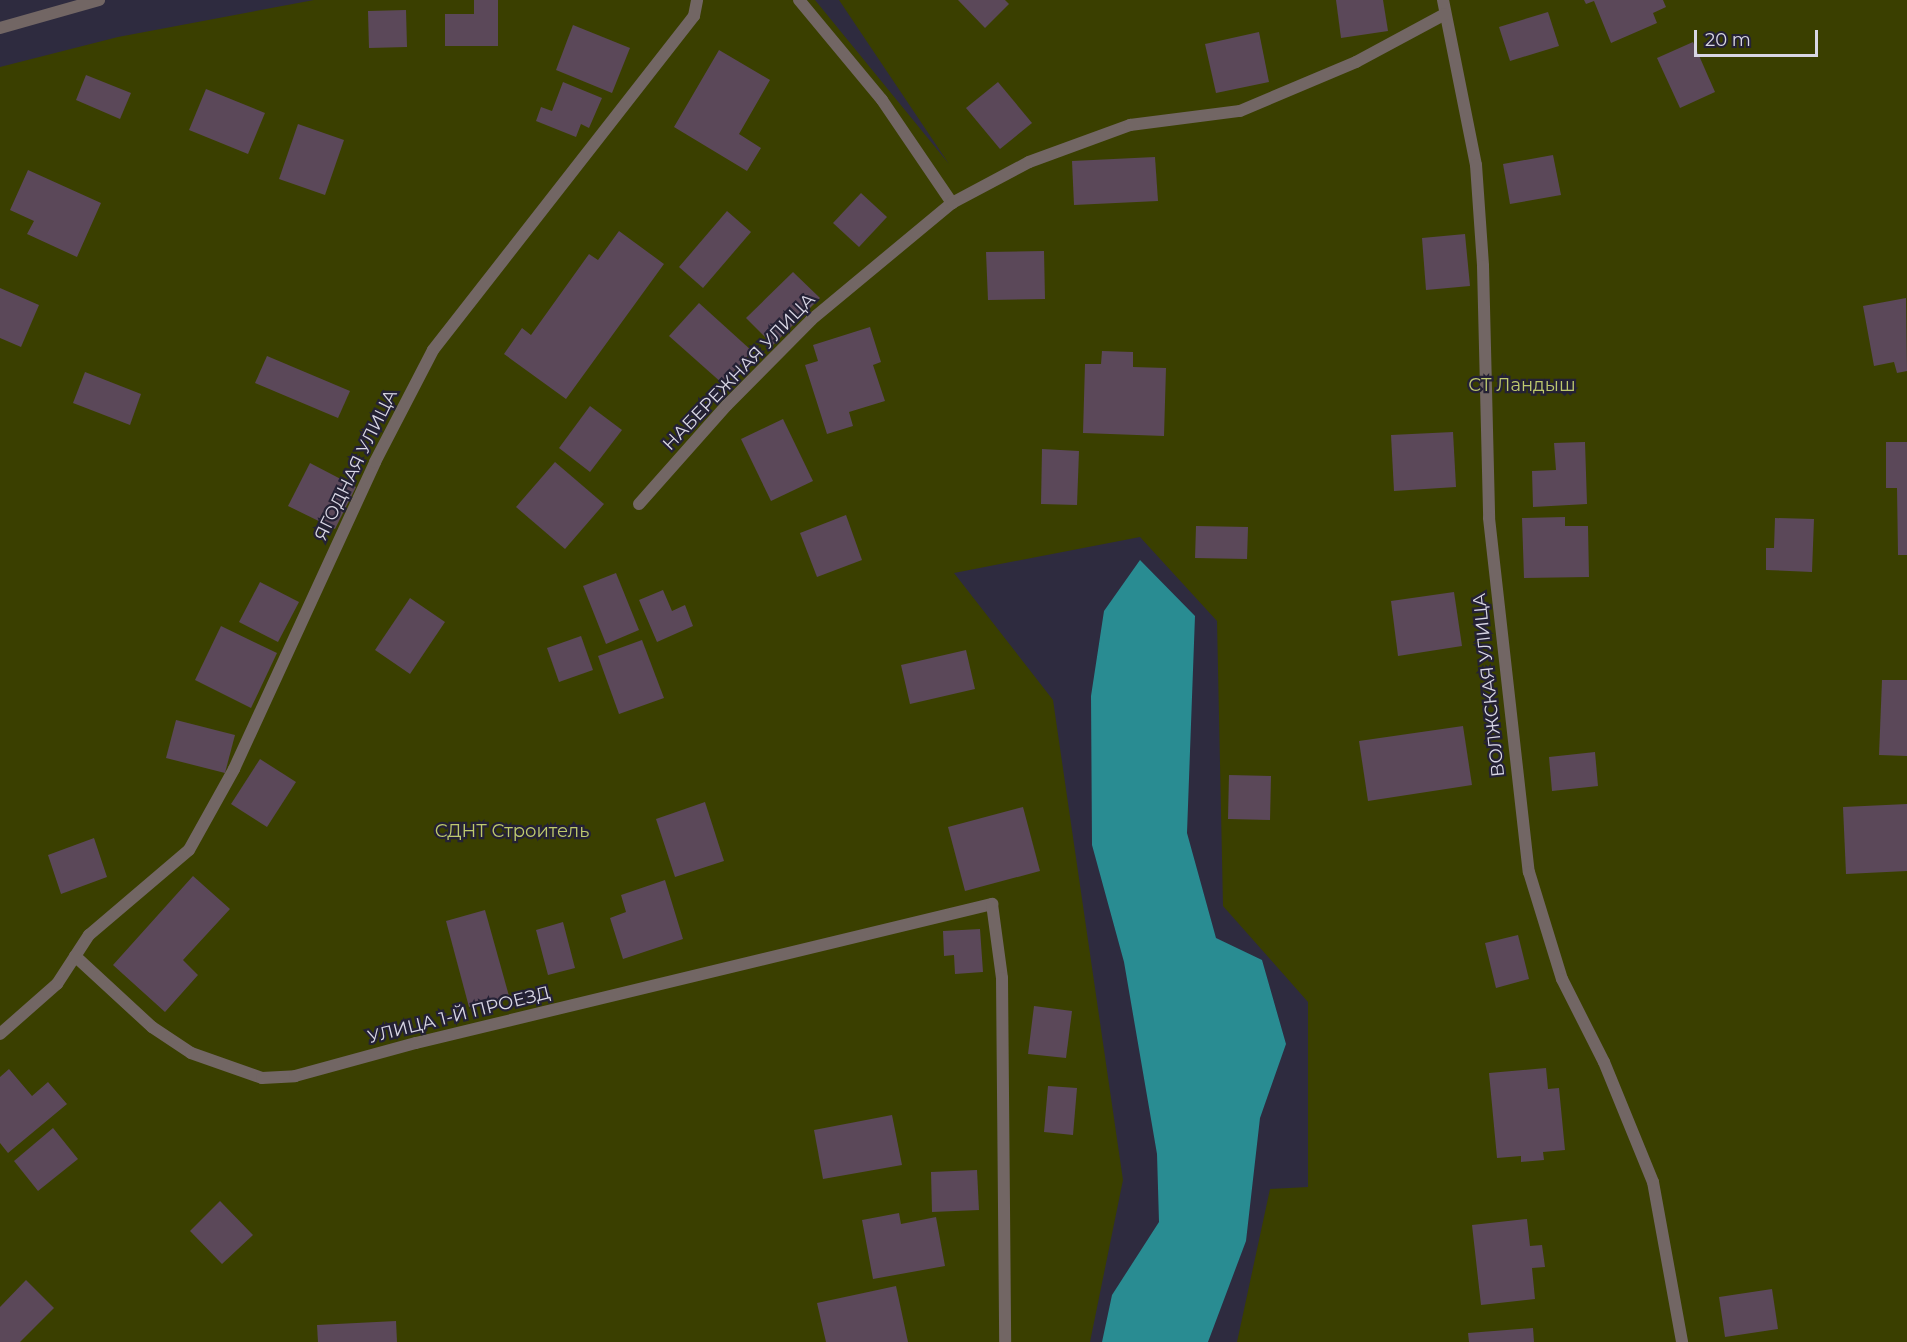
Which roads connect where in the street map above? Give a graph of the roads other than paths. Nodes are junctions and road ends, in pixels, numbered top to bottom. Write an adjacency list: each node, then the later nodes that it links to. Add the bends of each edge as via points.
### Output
1 (99, 0): 6 (street)
2 (697, 0): 9 (street, ЯГОДНАЯ УЛИЦА, via 694,16 433,350 375,462 234,769 189,850 89,935)
3 (799, 0): 7 (street, via 882,100)
4 (1443, 0): 5 (street, ВОЛЖСКАЯ УЛИЦА)
5 (1445, 14): 7 (street, НАБЕРЕЖНАЯ УЛИЦА, via 1356,62 1240,111 1130,125 1029,162); 12 (street, ВОЛЖСКАЯ УЛИЦА, via 1476,165 1483,266 1489,518 1529,872 1562,979 1604,1062 1653,1182)
6 (0, 28)
7 (952, 203): 8 (street, НАБЕРЕЖНАЯ УЛИЦА, via 811,320 727,405)
8 (639, 504)
9 (75, 956): 10 (street, via 57,984); 11 (street, УЛИЦА 1-Й ПРОЕЗД, via 152,1027 191,1053 262,1077 295,1076 427,1040 992,904 1002,978)
10 (0, 1034)
11 (1005, 1342)
12 (1682, 1342)

